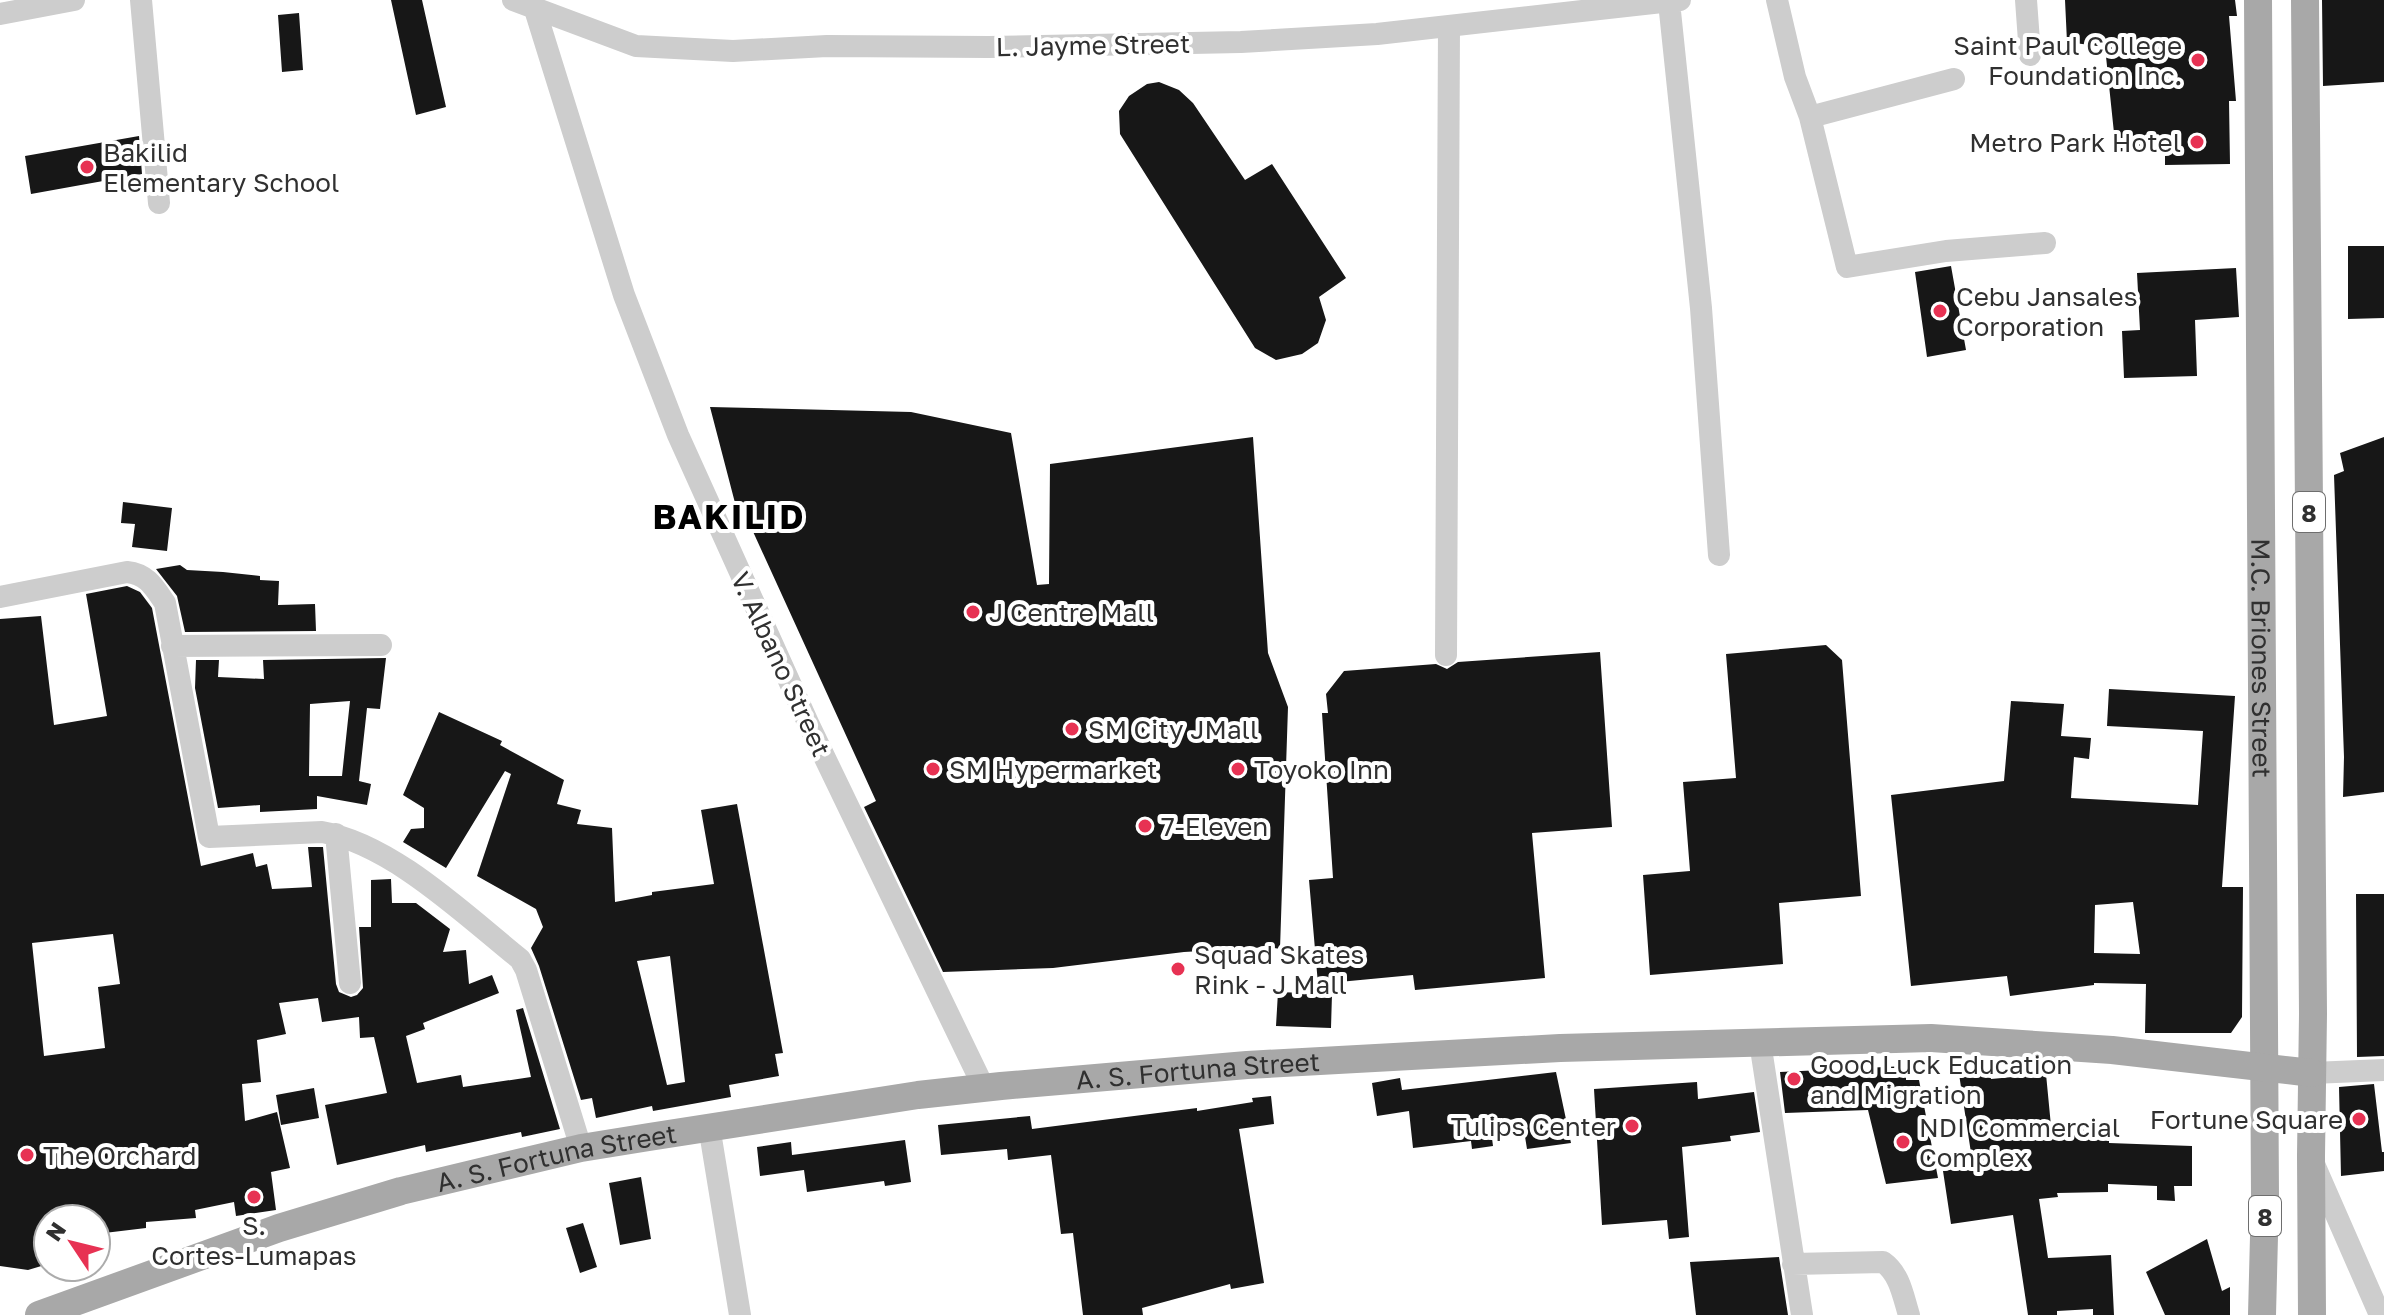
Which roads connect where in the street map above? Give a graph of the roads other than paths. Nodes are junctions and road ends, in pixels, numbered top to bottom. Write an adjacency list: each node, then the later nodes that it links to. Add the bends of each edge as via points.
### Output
1 (74, 0): 9 (street)
2 (141, 0): 14 (street)
3 (1777, 0): 13 (street)
4 (2026, 0): 11 (street)
5 (2258, 0): 24 (main road, M.C. Briones Street / 8)
6 (2305, 0): 26 (main road, M.C. Briones Street / 8)
7 (1675, 1): 10 (street, L. Jayme Street); 16 (street)
8 (526, 3): 10 (street, L. Jayme Street, via 636,46 733,51 1230,42); 27 (street, V. Albano Street, via 624,295 678,435 809,725)
9 (0, 14)
10 (1449, 26): 20 (street)
11 (2030, 55)
12 (1954, 79): 13 (street)
13 (1810, 117): 15 (street, via 1847,267)
14 (159, 203)
15 (2045, 243)
16 (1719, 555)
17 (0, 597): 19 (street, via 140,573 165,603)
18 (381, 645): 19 (street)
19 (172, 646): 21 (street, via 209,837)
20 (1446, 655)
21 (336, 834): 22 (street); 29 (street, via 366,845 451,901 520,959)
22 (350, 983)
23 (1760, 1042): 24 (main road, A. S. Fortuna Street, via 1931,1038 2071,1046); 27 (main road, A. S. Fortuna Street, via 1290,1062); 31 (street)
24 (2265, 1067): 26 (main road, A. S. Fortuna Street); 36 (main road, M.C. Briones Street / 8)
25 (2384, 1070): 26 (street, A. S. Fortuna Street)
26 (2312, 1073): 30 (main road, M.C. Briones Street / 8)
27 (984, 1088): 28 (main road, A. S. Fortuna Street)
28 (709, 1126): 29 (main road, A. S. Fortuna Street); 33 (street)
29 (581, 1148): 32 (main road, A. S. Fortuna Street, via 401,1191 279,1228)
30 (2311, 1156): 37 (main road, M.C. Briones Street / 8); 38 (street)
31 (1793, 1264): 34 (street); 35 (street, via 1883,1262 1898,1279)
32 (39, 1315)
33 (740, 1315)
34 (1802, 1315)
35 (1909, 1315)
36 (2262, 1315)
37 (2312, 1315)
38 (2380, 1315)

